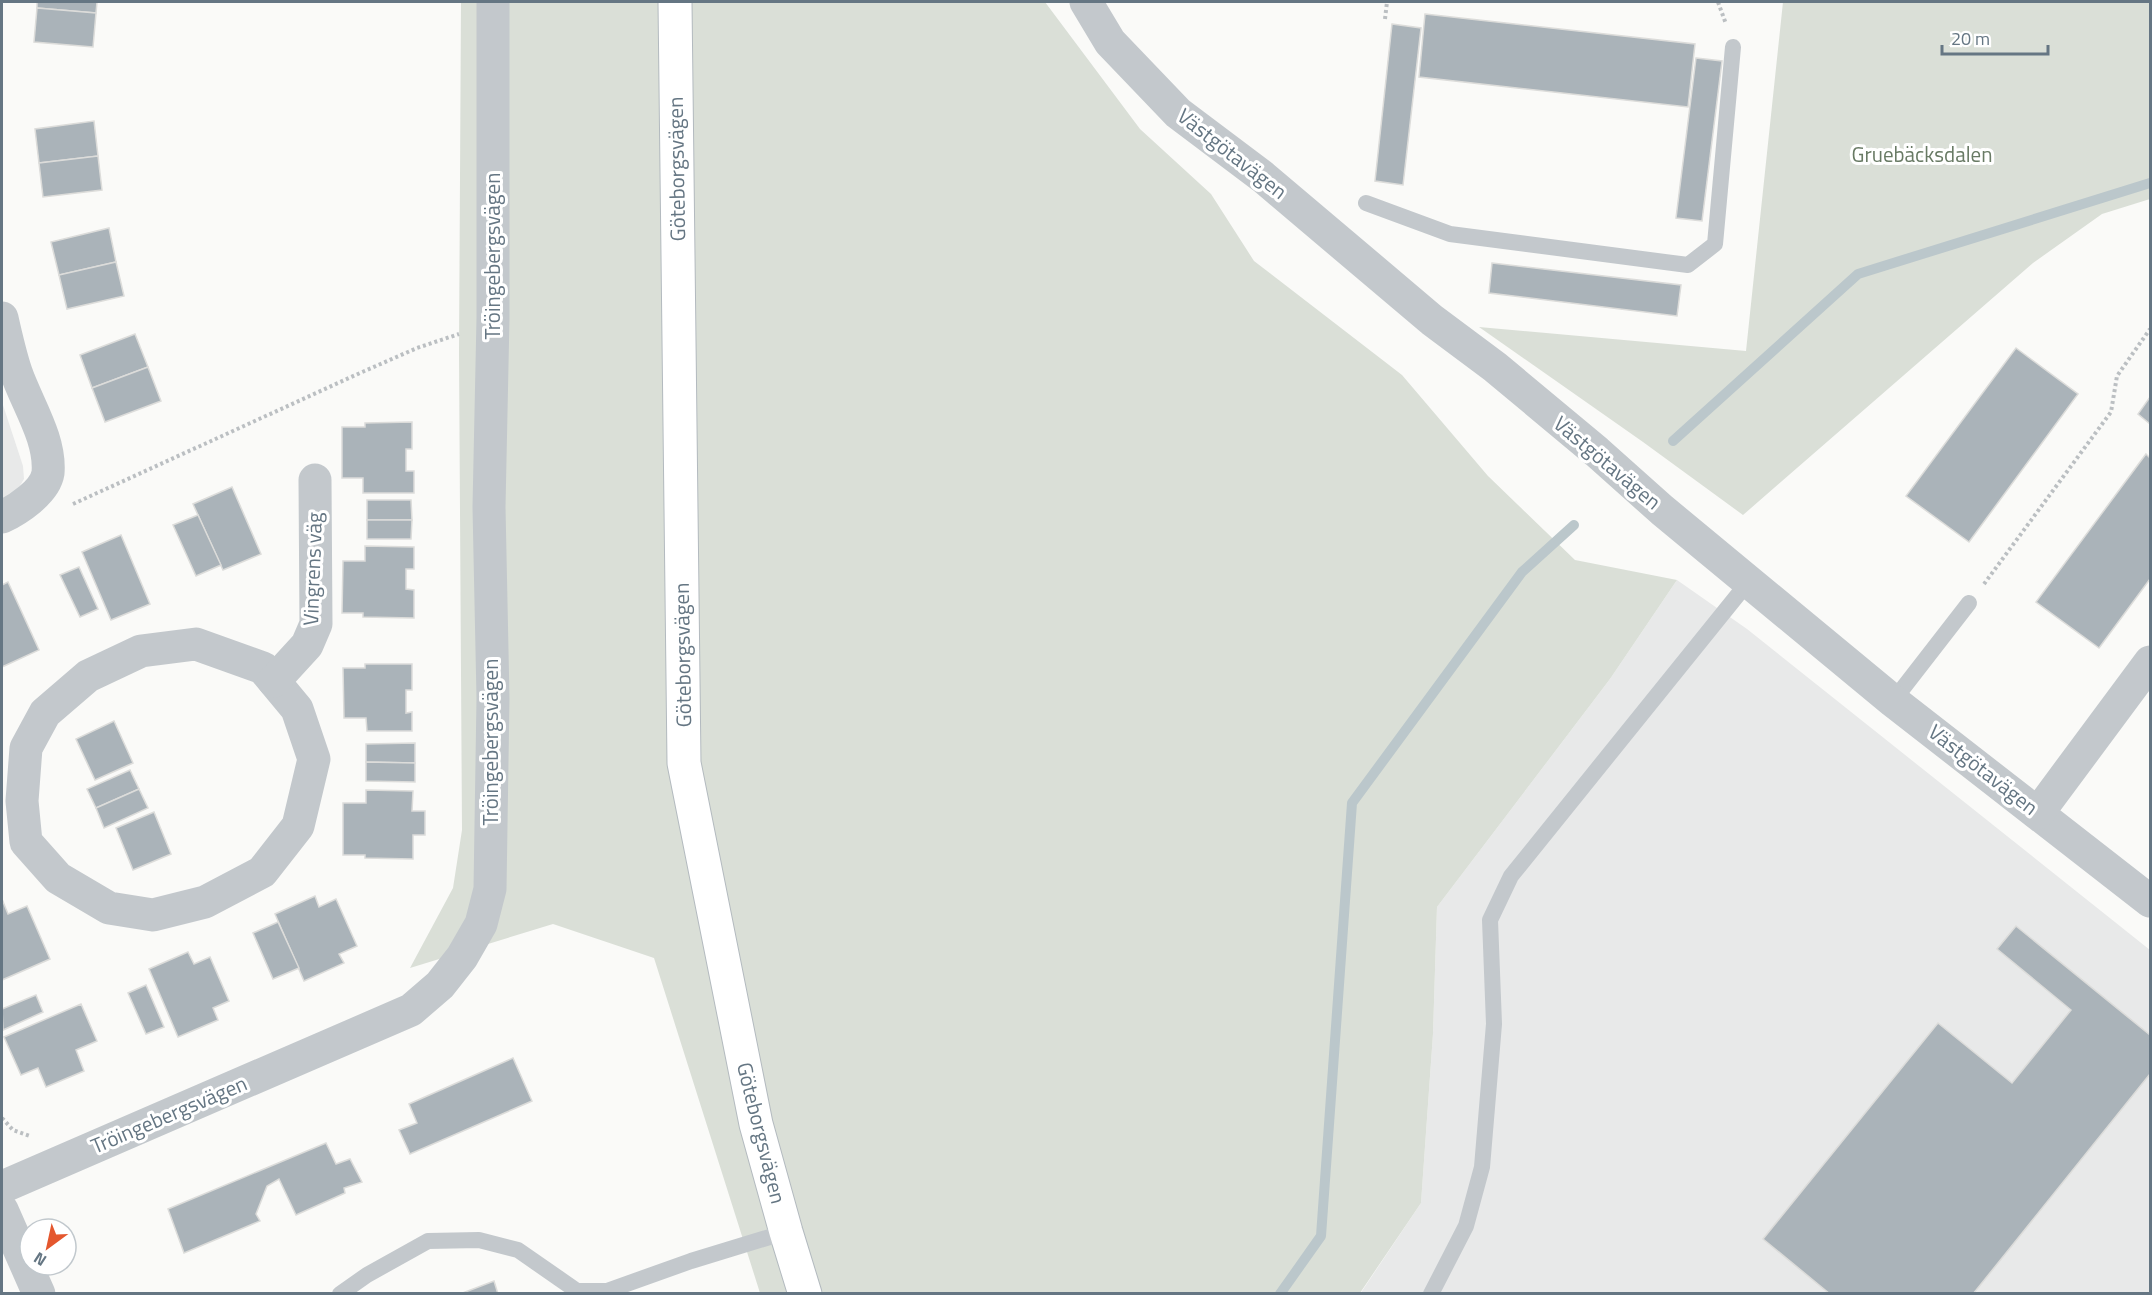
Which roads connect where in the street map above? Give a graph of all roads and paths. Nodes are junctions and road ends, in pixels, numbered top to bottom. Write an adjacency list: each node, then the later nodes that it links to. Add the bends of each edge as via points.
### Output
1 (493, 2): 24 (street, Tröingebergsvägen, via 489,507 493,710 490,889 481,924 440,985 411,1010)
2 (675, 2): 26 (main road, Göteborgsvägen, via 684,763 756,1124)
3 (1086, 2): 14 (street, Västgötavägen, via 1110,42 1178,113 1263,177 1432,320 1495,367)
4 (1387, 2): 5 (path)
5 (1385, 19)
6 (1733, 47): 7 (lane, via 1715,244 1689,265 1450,234)
7 (1366, 203)
8 (2, 318): 13 (street, via 16,371 47,449 48,476 38,491)
9 (2151, 329): 15 (path, via 2117,376 2111,412)
10 (467, 331): 12 (path, via 360,373)
11 (315, 480): 17 (street, Vingrens väg, via 316,624 307,645)
12 (68, 507)
13 (2, 517)
14 (1749, 581): 18 (street, Västgötavägen); 30 (lane, via 1511,876 1490,920 1494,1024 1482,1167 1466,1226)
15 (1969, 603): 18 (lane)
16 (2151, 662): 19 (street)
17 (274, 681): 20 (street, via 263,668 196,644 141,651 88,676 45,713 26,748); 20 (street, via 297,709 314,759 298,826 262,872 206,902 153,915 109,908)
18 (1893, 701): 19 (street, Västgötavägen)
19 (2038, 813): 21 (street, Västgötavägen)
20 (14, 847)
21 (2151, 901)
22 (2, 1118): 23 (path, via 13,1130)
23 (38, 1138)
24 (2, 1187)
25 (2, 1210): 27 (street)
26 (786, 1232): 28 (lane, via 607,1291 577,1291 518,1250 479,1240 428,1241); 29 (main road, Göteborgsvägen)
27 (39, 1293)
28 (340, 1293)
29 (806, 1293)
30 (1431, 1293)

